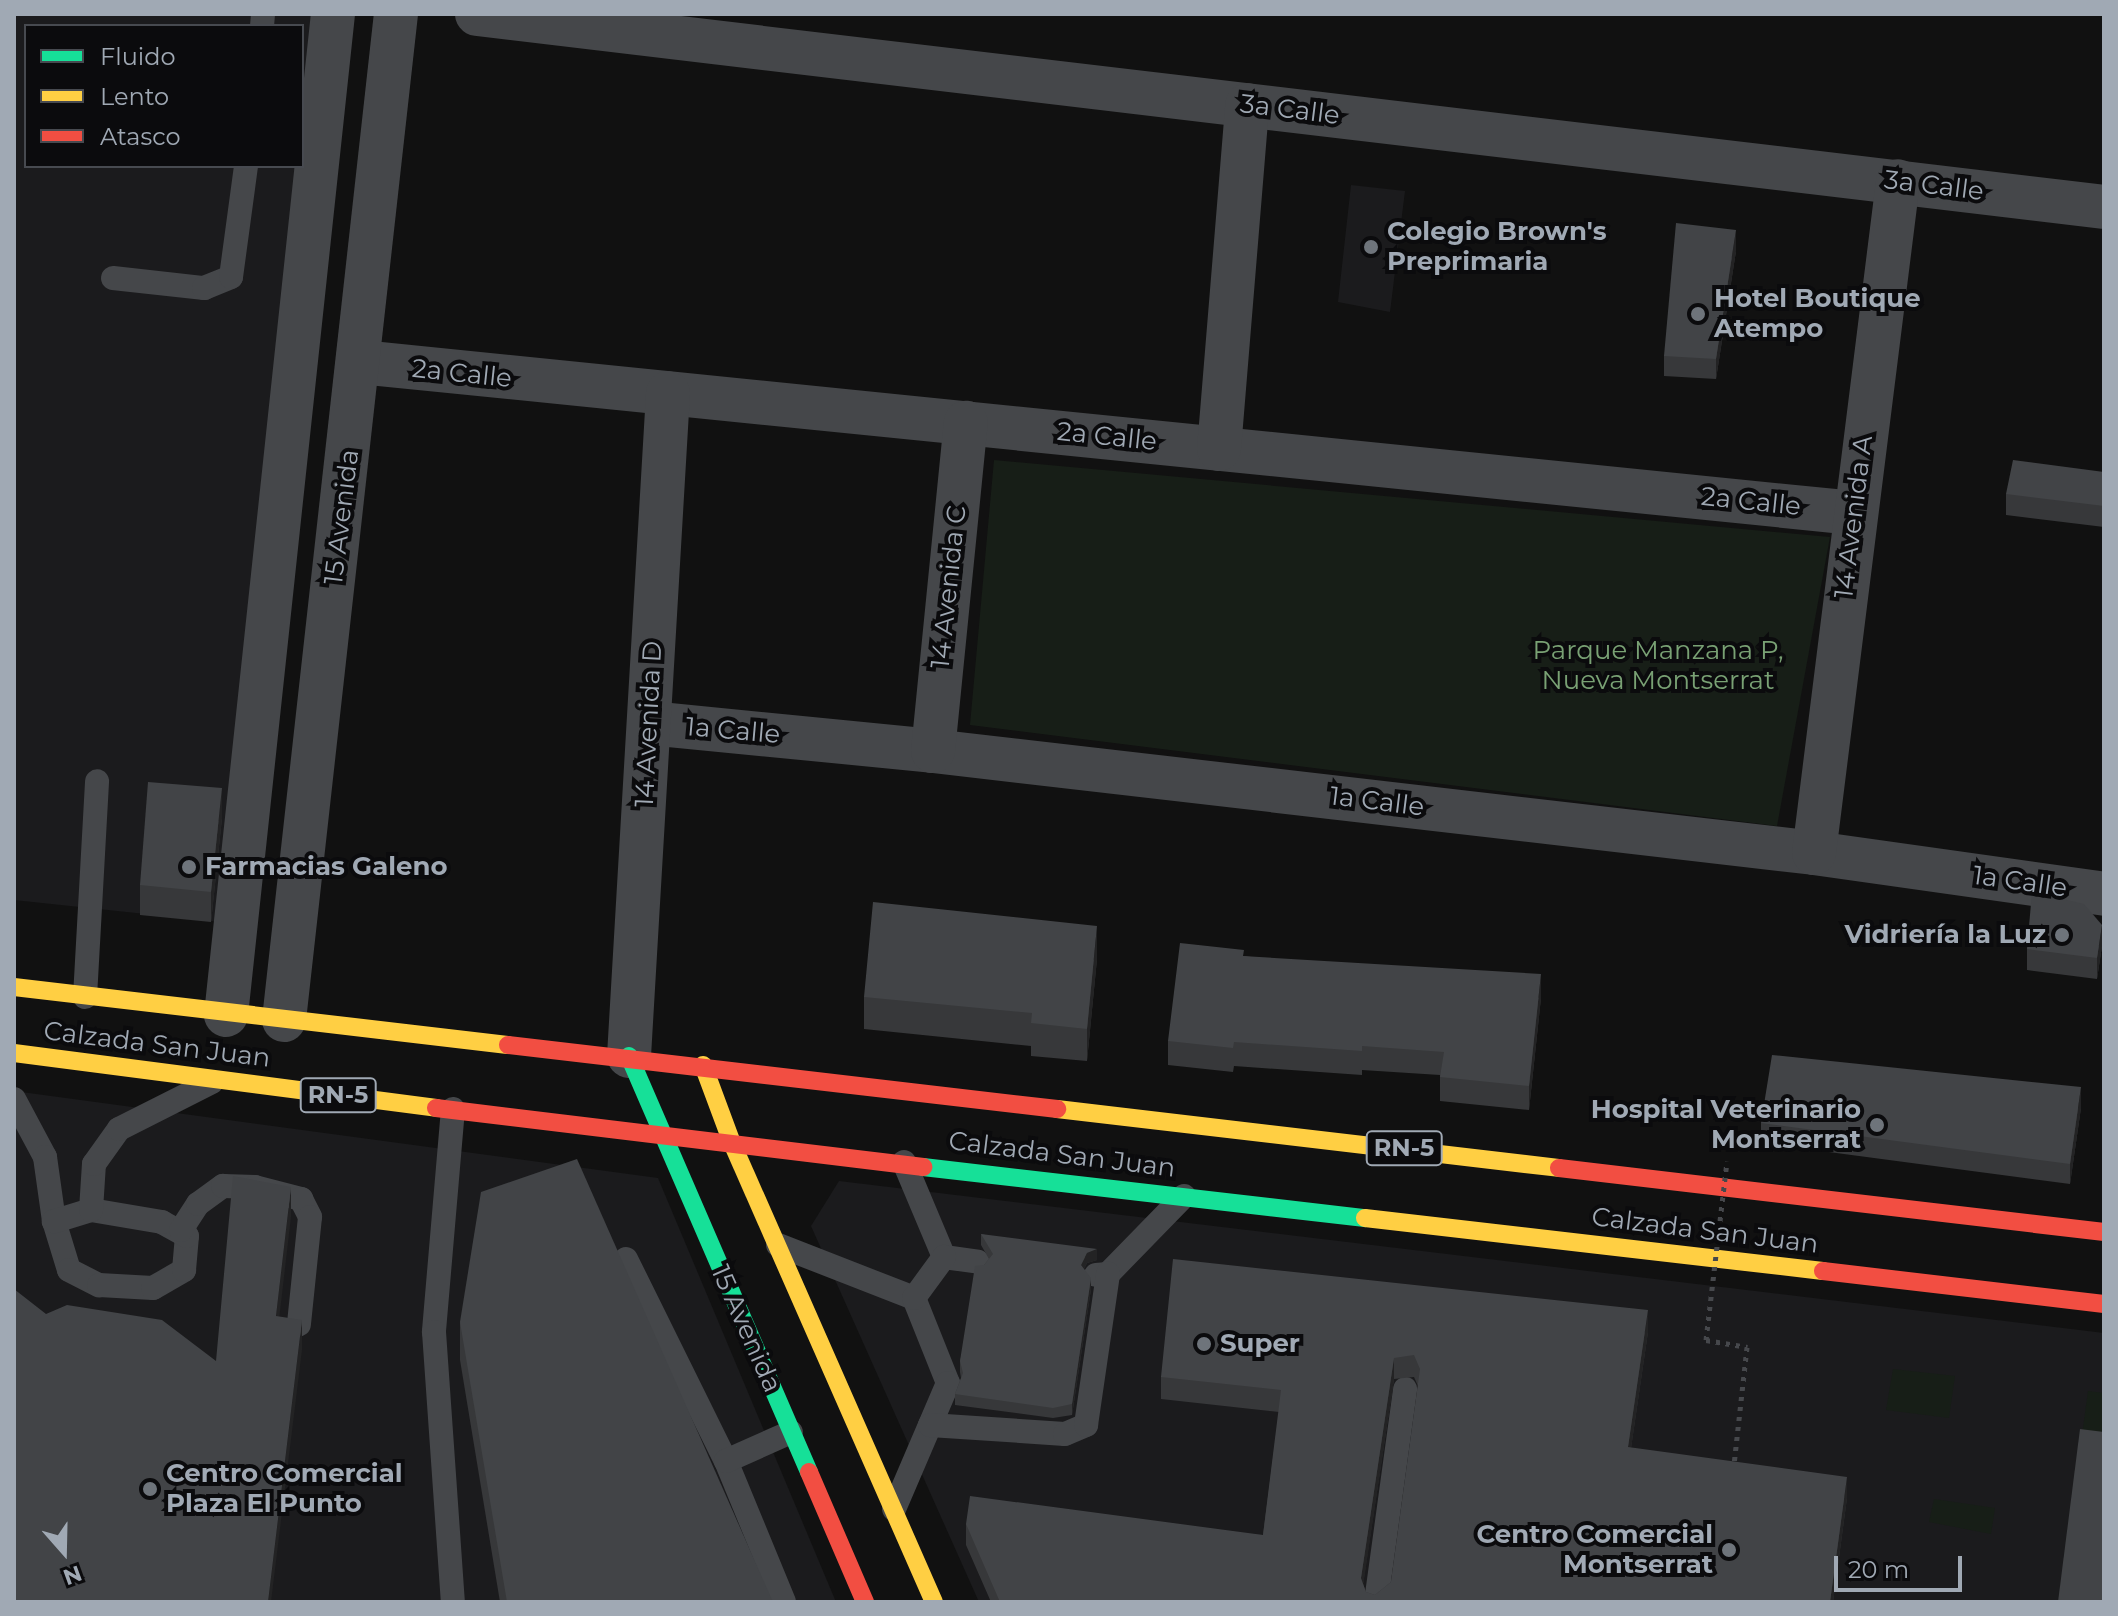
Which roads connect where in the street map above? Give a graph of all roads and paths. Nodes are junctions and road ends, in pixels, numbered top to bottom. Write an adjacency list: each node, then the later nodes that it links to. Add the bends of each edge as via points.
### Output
1 (333, 14): 22 (street)
2 (396, 14): 10 (street, 15 Avenida)
3 (477, 14): 4 (street, 3a Calle)
4 (721, 28): 5 (street, 3a Calle)
5 (1247, 105): 7 (street, 3a Calle); 13 (street)
6 (246, 168): 9 (lane, via 231,277 204,288)
7 (1898, 181): 8 (street, 3a Calle); 14 (street, 14 Avenida A)
8 (2104, 207)
9 (113, 278)
10 (360, 362): 11 (street, 2a Calle); 23 (street, 15 Avenida)
11 (668, 393): 12 (street, 2a Calle); 15 (street, 14 Avenida D)
12 (966, 423): 13 (street, 2a Calle); 16 (street, 14 Avenida C)
13 (1219, 449): 14 (street, 2a Calle)
14 (1854, 513): 18 (street, 14 Avenida A)
15 (649, 723): 16 (street, 1a Calle); 25 (street, 14 Avenida D)
16 (933, 751): 18 (street, 1a Calle)
17 (97, 781): 21 (lane)
18 (1814, 853): 19 (street, 1a Calle)
19 (2104, 894)
20 (14, 987): 21 (main road, Calzada San Juan / RN-5)
21 (85, 997): 22 (main road, Calzada San Juan / RN-5)
22 (226, 1015): 23 (main road, Calzada San Juan / RN-5)
23 (284, 1020): 25 (main road, Calzada San Juan / RN-5)
24 (14, 1053): 27 (main road, Calzada San Juan / RN-5)
25 (629, 1056): 26 (main road, Calzada San Juan / RN-5); 30 (main road, 15 Avenida)
26 (703, 1065): 31 (main road); 38 (main road, Calzada San Juan / RN-5)
27 (218, 1079): 29 (main road, Calzada San Juan / RN-5); 35 (lane, via 119,1129 94,1164)
28 (14, 1099): 36 (lane, via 45,1157)
29 (453, 1109): 30 (main road, Calzada San Juan / RN-5); 52 (lane, via 434,1332)
30 (662, 1137): 31 (main road, Calzada San Juan / RN-5); 48 (main road, 15 Avenida)
31 (732, 1143): 33 (main road, Calzada San Juan / RN-5); 39 (main road)
32 (1727, 1161): 50 (path, bridge, via 1706,1340 1747,1347)
33 (904, 1162): 34 (main road, Calzada San Juan / RN-5); 40 (lane)
34 (1184, 1196): 44 (main road, Calzada San Juan / RN-5); 47 (lane, via 1102,1274 1086,1425 1065,1434)
35 (91, 1210): 36 (lane); 37 (lane)
36 (54, 1221): 37 (lane, via 69,1270 83,1281 110,1286 153,1288 176,1278 189,1251)
37 (181, 1230): 45 (lane, via 198,1204 223,1186 255,1187 301,1199 310,1217)
38 (2104, 1232)
39 (778, 1245): 43 (lane); 51 (main road)
40 (944, 1257): 42 (lane); 43 (lane)
41 (626, 1259): 49 (lane)
42 (978, 1262)
43 (914, 1298): 47 (lane, via 948,1383)
44 (2104, 1304)
45 (299, 1324)
46 (1405, 1389): 56 (lane)
47 (930, 1425): 51 (lane)
48 (791, 1432): 49 (lane); 54 (main road, 15 Avenida)
49 (726, 1461): 53 (lane)
50 (1734, 1470)
51 (894, 1509): 55 (main road)
52 (453, 1602)
53 (784, 1602)
54 (865, 1602)
55 (934, 1602)
56 (1376, 1602)

